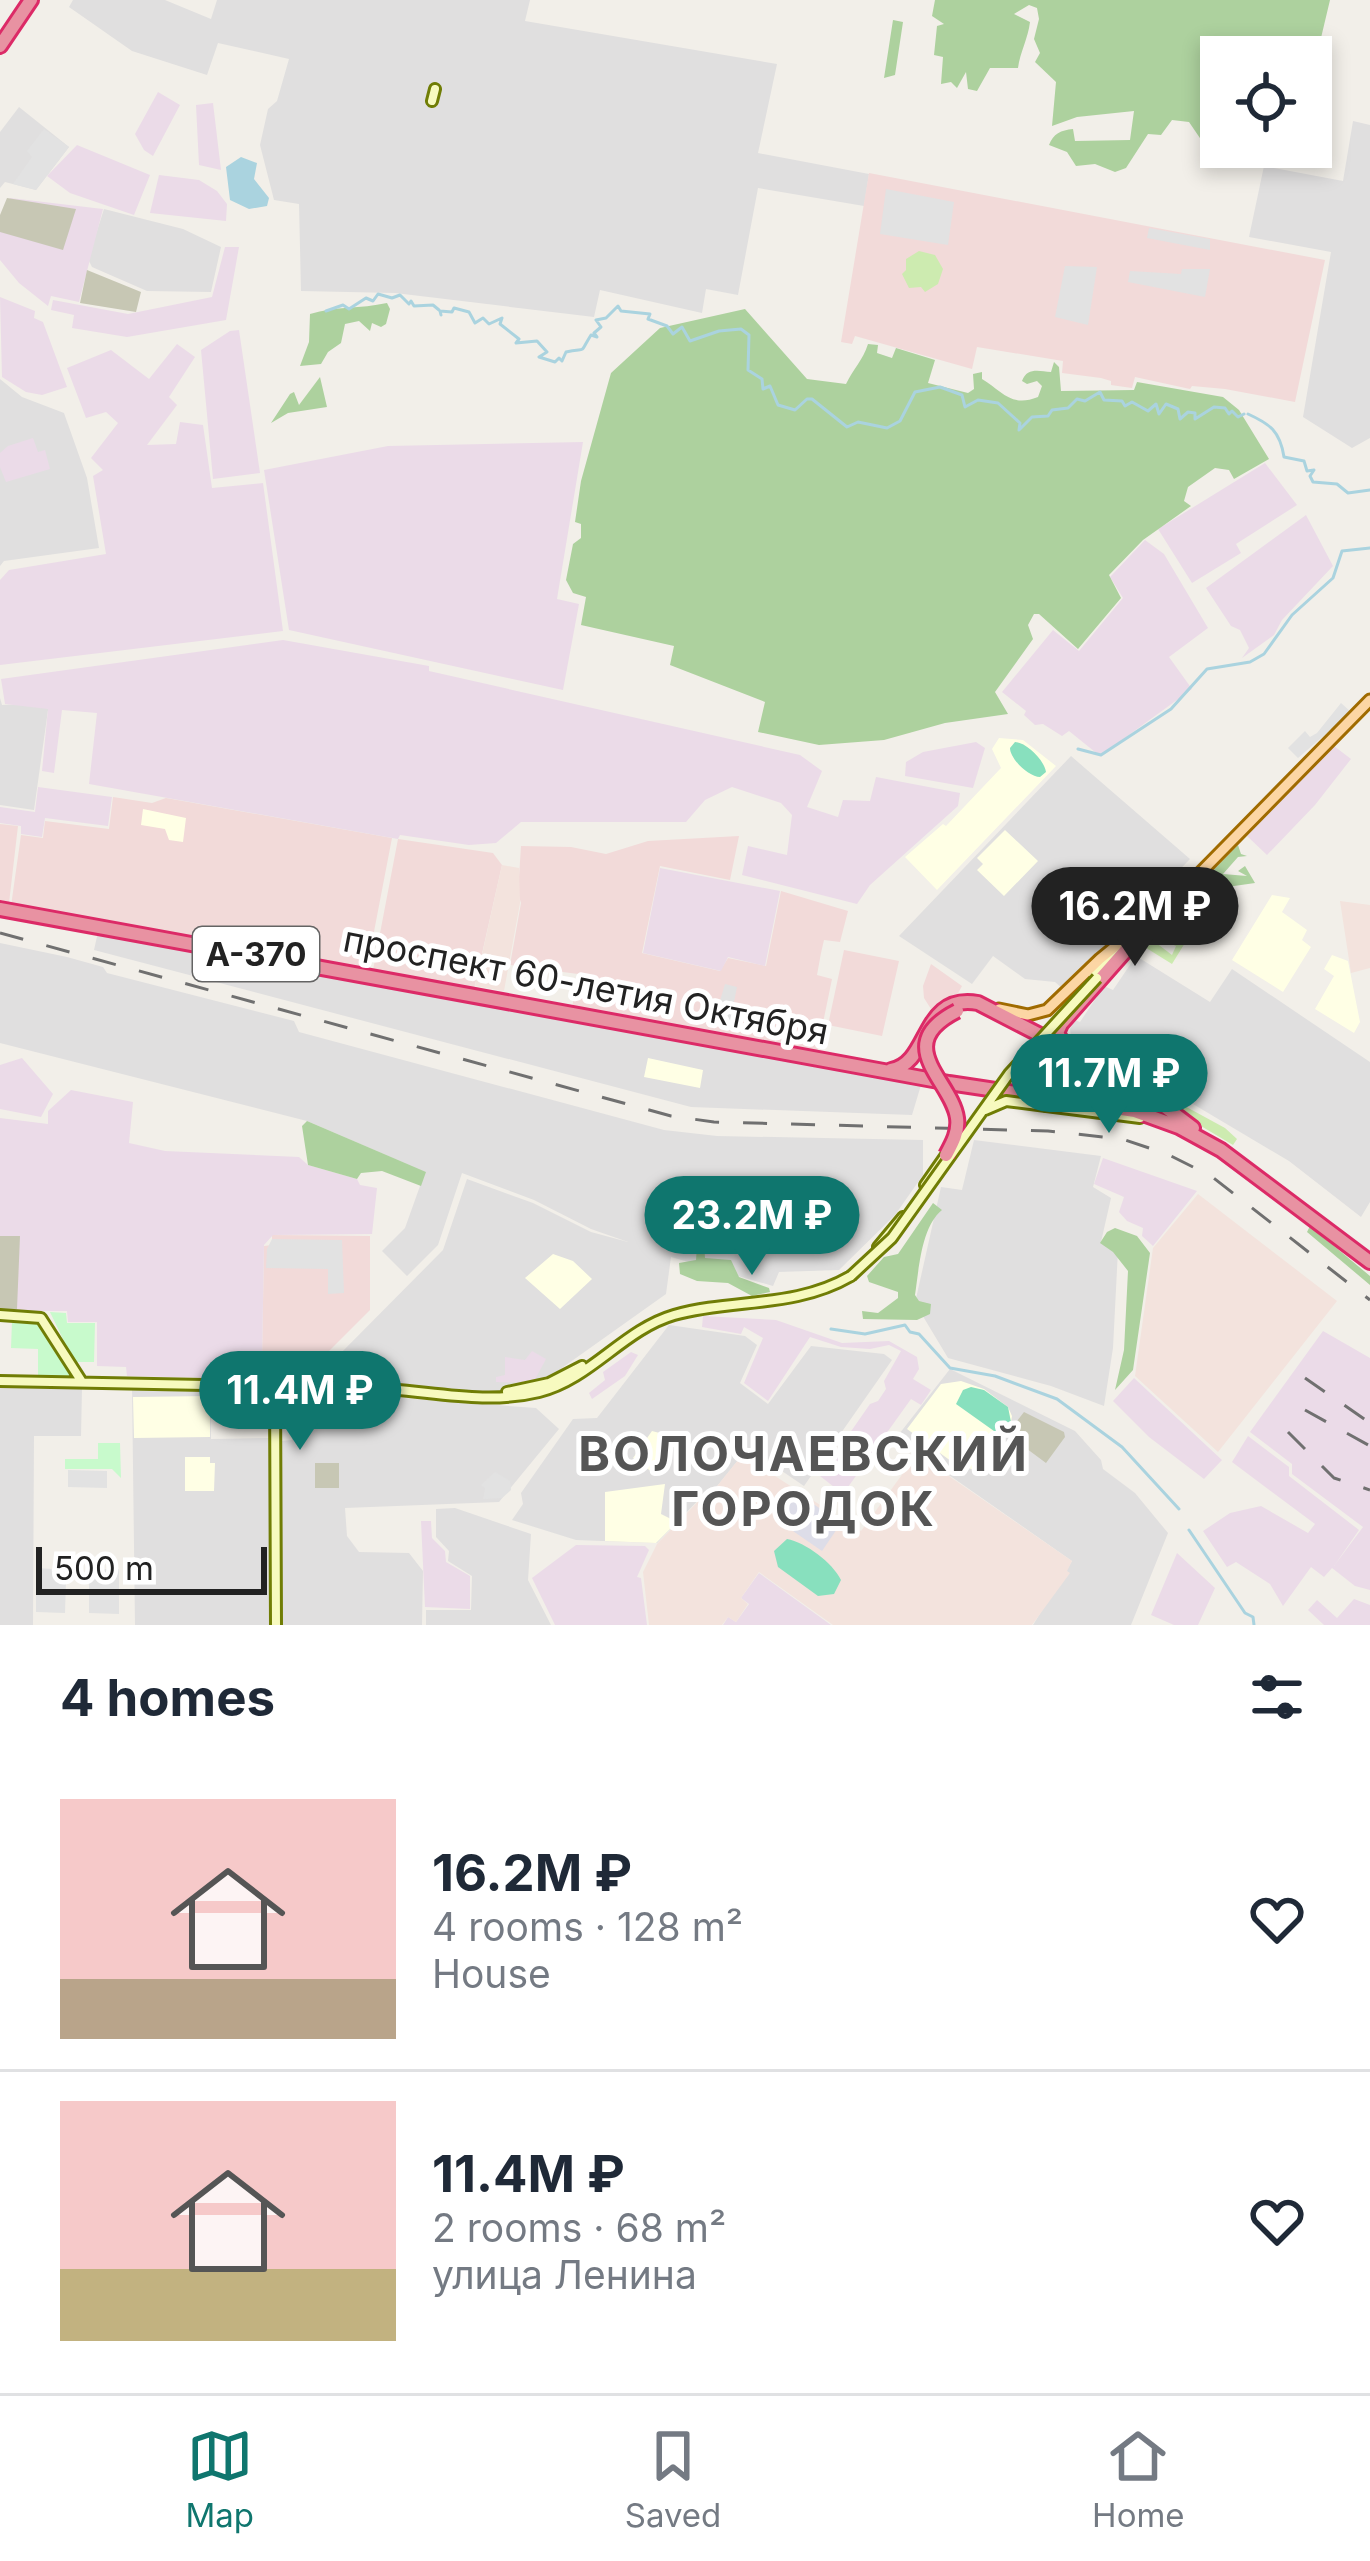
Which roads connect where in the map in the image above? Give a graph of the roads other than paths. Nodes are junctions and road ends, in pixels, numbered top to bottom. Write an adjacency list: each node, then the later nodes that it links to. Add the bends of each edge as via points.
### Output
1 (32, 0): 2 (highway)
2 (0, 46)
3 (434, 89): 4 (main road)
4 (431, 101)
5 (1370, 700): 7 (main road)
6 (0, 909): 13 (highway, проспект 60-летия Октября / А-370)
7 (1141, 928): 8 (main road); 9 (main road, via 1041,1012); 12 (highway, via 1058,1030)
8 (1095, 976): 16 (main road, bridge); 20 (main road, bridge, via 1006,1071)
9 (961, 1006): 10 (highway, проспект 60-летия Октября); 11 (highway, via 940,1012); 20 (highway, bridge, via 938,1024 928,1049 932,1074 957,1117)
10 (1037, 1035): 12 (highway, проспект 60-летия Октября / А-370); 16 (main road, bridge, via 1047,1045 1037,1073 1046,1084 1068,1092 1078,1085 1072,1064 1038,1054)
11 (920, 1044): 13 (highway, via 904,1067); 15 (highway, via 918,1068)
12 (1075, 1055): 14 (highway, проспект 60-летия Октября / А-370)
13 (878, 1070): 15 (highway, проспект 60-летия Октября / А-370)
14 (1117, 1074): 17 (highway, via 1130,1099); 21 (highway, проспект 60-летия Октября / А-370)
15 (931, 1080): 17 (highway, проспект 60-летия Октября / А-370)
16 (1000, 1086): 18 (main road, bridge)
17 (1103, 1105): 19 (highway, проспект 60-летия Октября / А-370)
18 (972, 1125): 19 (main road, bridge, via 998,1102); 22 (main road, bridge, via 892,1238)
19 (1179, 1127): 21 (highway, проспект 60-летия Октября / А-370)
20 (946, 1155): 22 (main road, bridge)
21 (1370, 1258)
22 (850, 1274): 30 (main road, via 794,1296 650,1320 576,1370 508,1392)
23 (0, 1315): 24 (main road, via 41,1318)
24 (73, 1372): 26 (main road); 27 (main road)
25 (0, 1381): 26 (main road)
26 (69, 1383): 27 (main road)
27 (83, 1383): 28 (main road)
28 (251, 1386): 29 (main road); 31 (main road)
29 (277, 1388): 30 (main road); 31 (main road)
30 (299, 1389): 31 (main road)
31 (277, 1410): 32 (main road)
32 (276, 1625)

